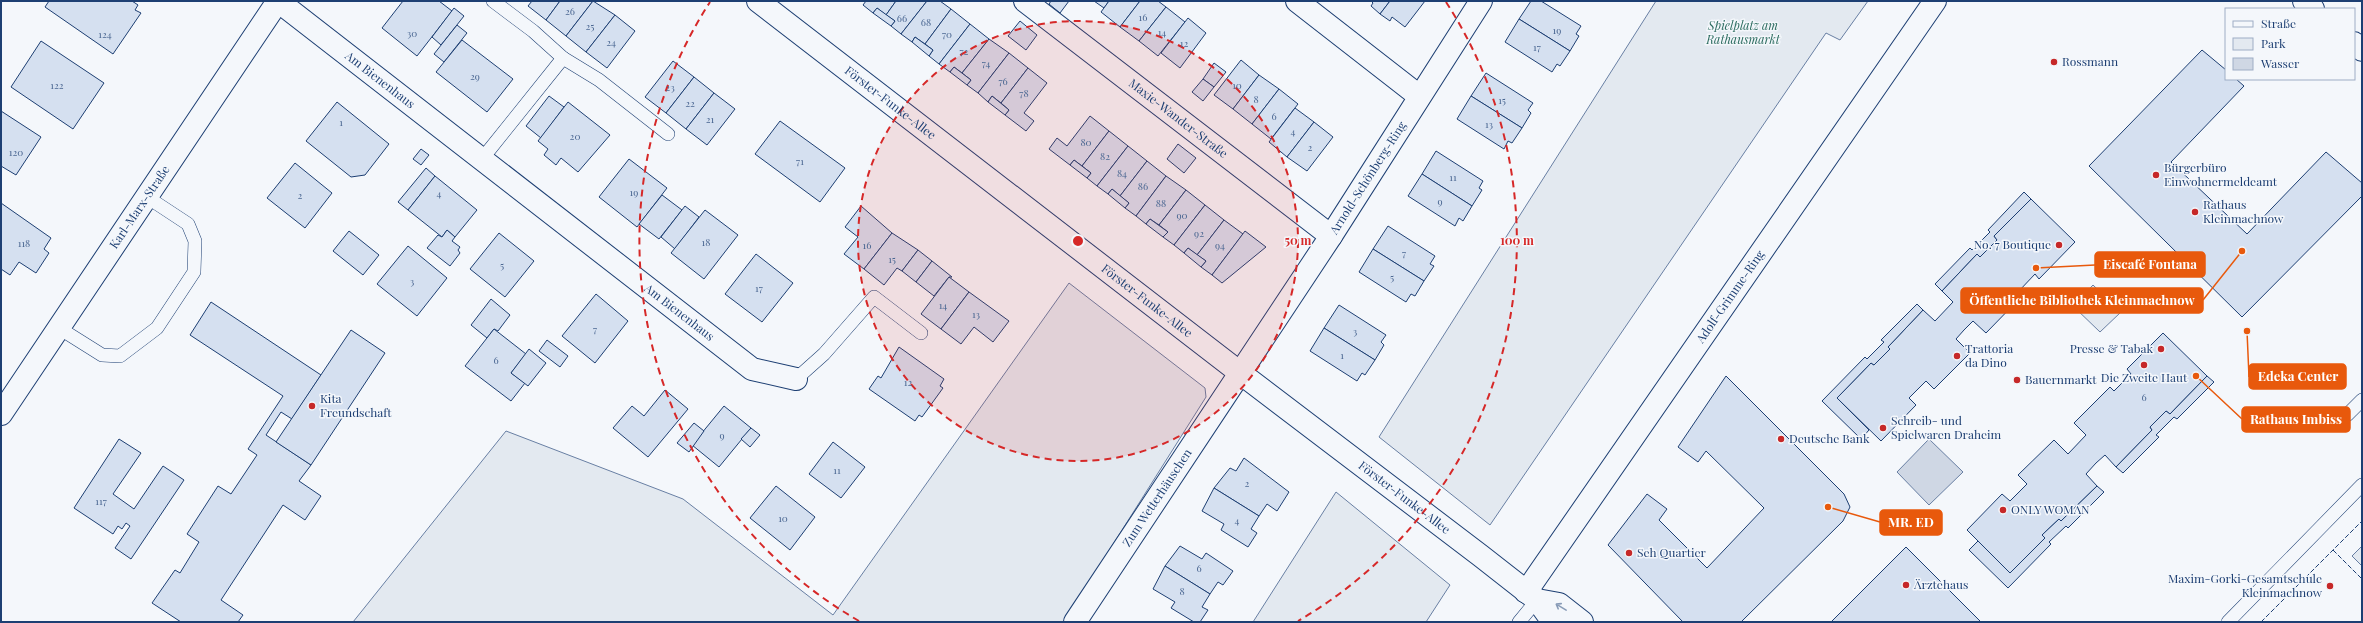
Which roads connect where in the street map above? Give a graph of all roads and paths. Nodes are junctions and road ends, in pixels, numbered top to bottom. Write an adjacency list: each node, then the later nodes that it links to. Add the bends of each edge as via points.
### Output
1 (278, 1): 13 (street, Am Bienenhaus); 14 (street, Karl-Marx-Straße)
2 (493, 1): 10 (lane)
3 (758, 1): 18 (street, Förster-Funke-Allee)
4 (1025, 1): 15 (street, Maxie-Wander-Straße)
5 (1297, 1): 11 (street)
6 (1481, 1): 11 (street, Arnold-Schönberg-Ring)
7 (1935, 1): 24 (street, Adolf-Grimme-Ring)
8 (2304, 1): 9 (street)
9 (2312, 8)
10 (563, 58): 12 (lane, via 599,80); 13 (lane)
11 (1419, 96): 15 (street, Arnold-Schönberg-Ring)
12 (668, 134)
13 (482, 159): 19 (street, Am Bienenhaus, via 752,369)
14 (147, 196): 16 (street, Karl-Marx-Straße); 16 (lane, via 188,224 195,241 194,272 157,328 120,356 102,355)
15 (1331, 236): 18 (street, Arnold-Schönberg-Ring)
16 (59, 328): 21 (street, Karl-Marx-Straße)
17 (921, 333): 19 (lane, Am Bienenhaus, via 874,297 824,354)
18 (1239, 372): 24 (street, Förster-Funke-Allee); 25 (street, Zum Wetterhäuschen)
19 (796, 379)
20 (2362, 400): 22 (lane)
21 (1, 414)
22 (2347, 415)
23 (2362, 485): 29 (lane)
24 (1531, 596): 26 (lane); 27 (street, Förster-Funke-Allee); 28 (street, Förster-Funke-Allee, one-way to 24, via 1559,604)
25 (1075, 622)
26 (1519, 622)
27 (1553, 622)
28 (1582, 622)
29 (2228, 622)

